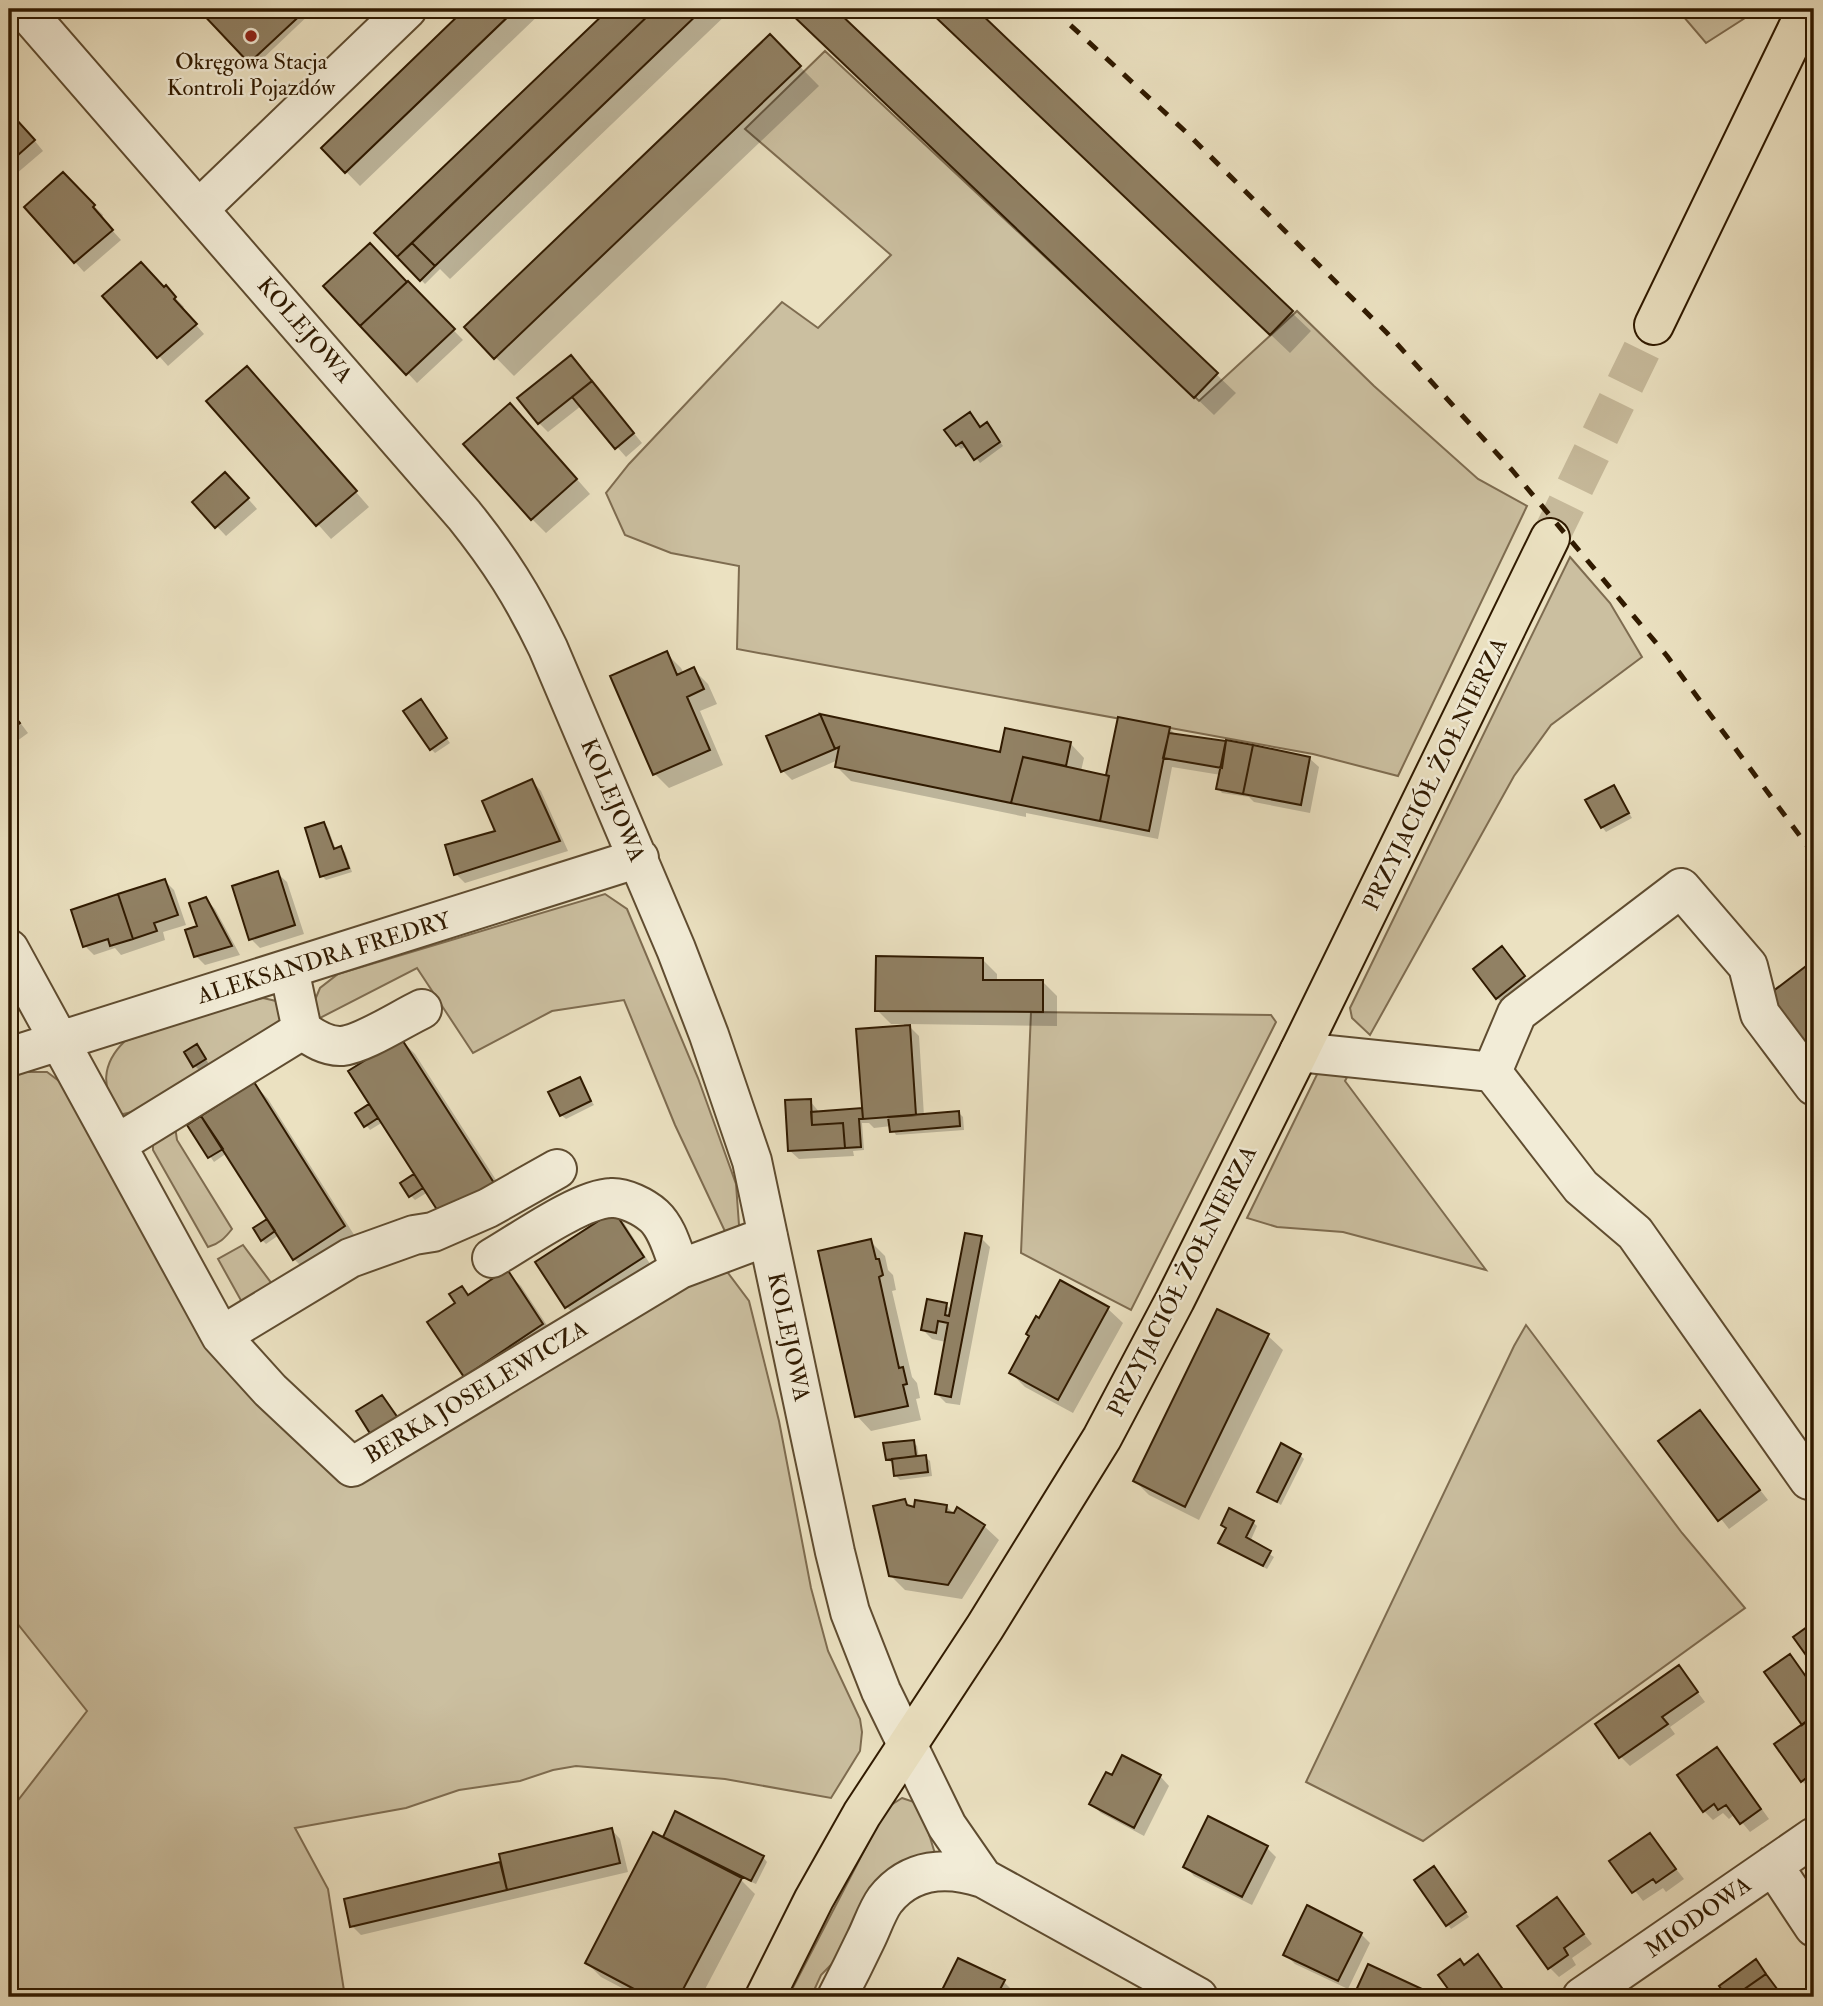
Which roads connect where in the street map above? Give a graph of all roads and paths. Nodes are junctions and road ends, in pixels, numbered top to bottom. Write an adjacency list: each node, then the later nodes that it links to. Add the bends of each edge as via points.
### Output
1 (24, 9): 4 (street, KOLEJOWA)
2 (407, 9): 4 (street)
3 (1807, 9): 5 (main road)
4 (200, 208): 7 (street, KOLEJOWA, via 464,515 509,574 548,648)
5 (1654, 325)
6 (1549, 538): 13 (main road, PRZYJACIÓŁ ŻOŁNIERZA)
7 (639, 858): 9 (street, ALEKSANDRA FREDRY); 19 (street, KOLEJOWA, via 709,1035 752,1161)
8 (9, 949): 12 (street, BERKA JOSELEWICZA)
9 (289, 969): 11 (street); 12 (street, ALEKSANDRA FREDRY)
10 (422, 1009): 11 (street, via 339,1047 315,1040)
11 (302, 1030): 17 (street)
12 (60, 1041): 14 (street, ALEKSANDRA FREDRY); 17 (street, BERKA JOSELEWICZA)
13 (1300, 1052): 15 (street); 24 (main road, PRZYJACIÓŁ ŻOŁNIERZA, via 1102,1438)
14 (9, 1057)
15 (1492, 1072): 16 (street, via 1517,1013 1681,888 1748,966 1760,1014); 23 (street, via 1581,1187 1635,1233 1809,1480)
16 (1814, 1086)
17 (117, 1144): 22 (street, BERKA JOSELEWICZA)
18 (557, 1169): 22 (street, via 488,1208 433,1232 350,1258)
19 (768, 1236): 21 (street, BERKA JOSELEWICZA); 24 (street, KOLEJOWA, via 850,1612)
20 (492, 1258): 21 (street, via 589,1202 613,1197 655,1216)
21 (680, 1269): 22 (street, BERKA JOSELEWICZA, via 352,1467 270,1390)
22 (221, 1336)
23 (1814, 1476)
24 (906, 1745): 27 (street, KOLEJOWA, via 947,1826); 29 (main road, PRZYJACIÓŁ ŻOŁNIERZA, via 814,1899)
25 (1814, 1837): 26 (street, MIODOWA)
26 (1773, 1865): 28 (street); 32 (street, MIODOWA)
27 (983, 1878): 30 (street, via 940,1870 917,1875 901,1885 884,1901); 31 (street)
28 (1814, 1927)
29 (765, 1997)
30 (837, 1997)
31 (1198, 1997)
32 (1582, 1997)

